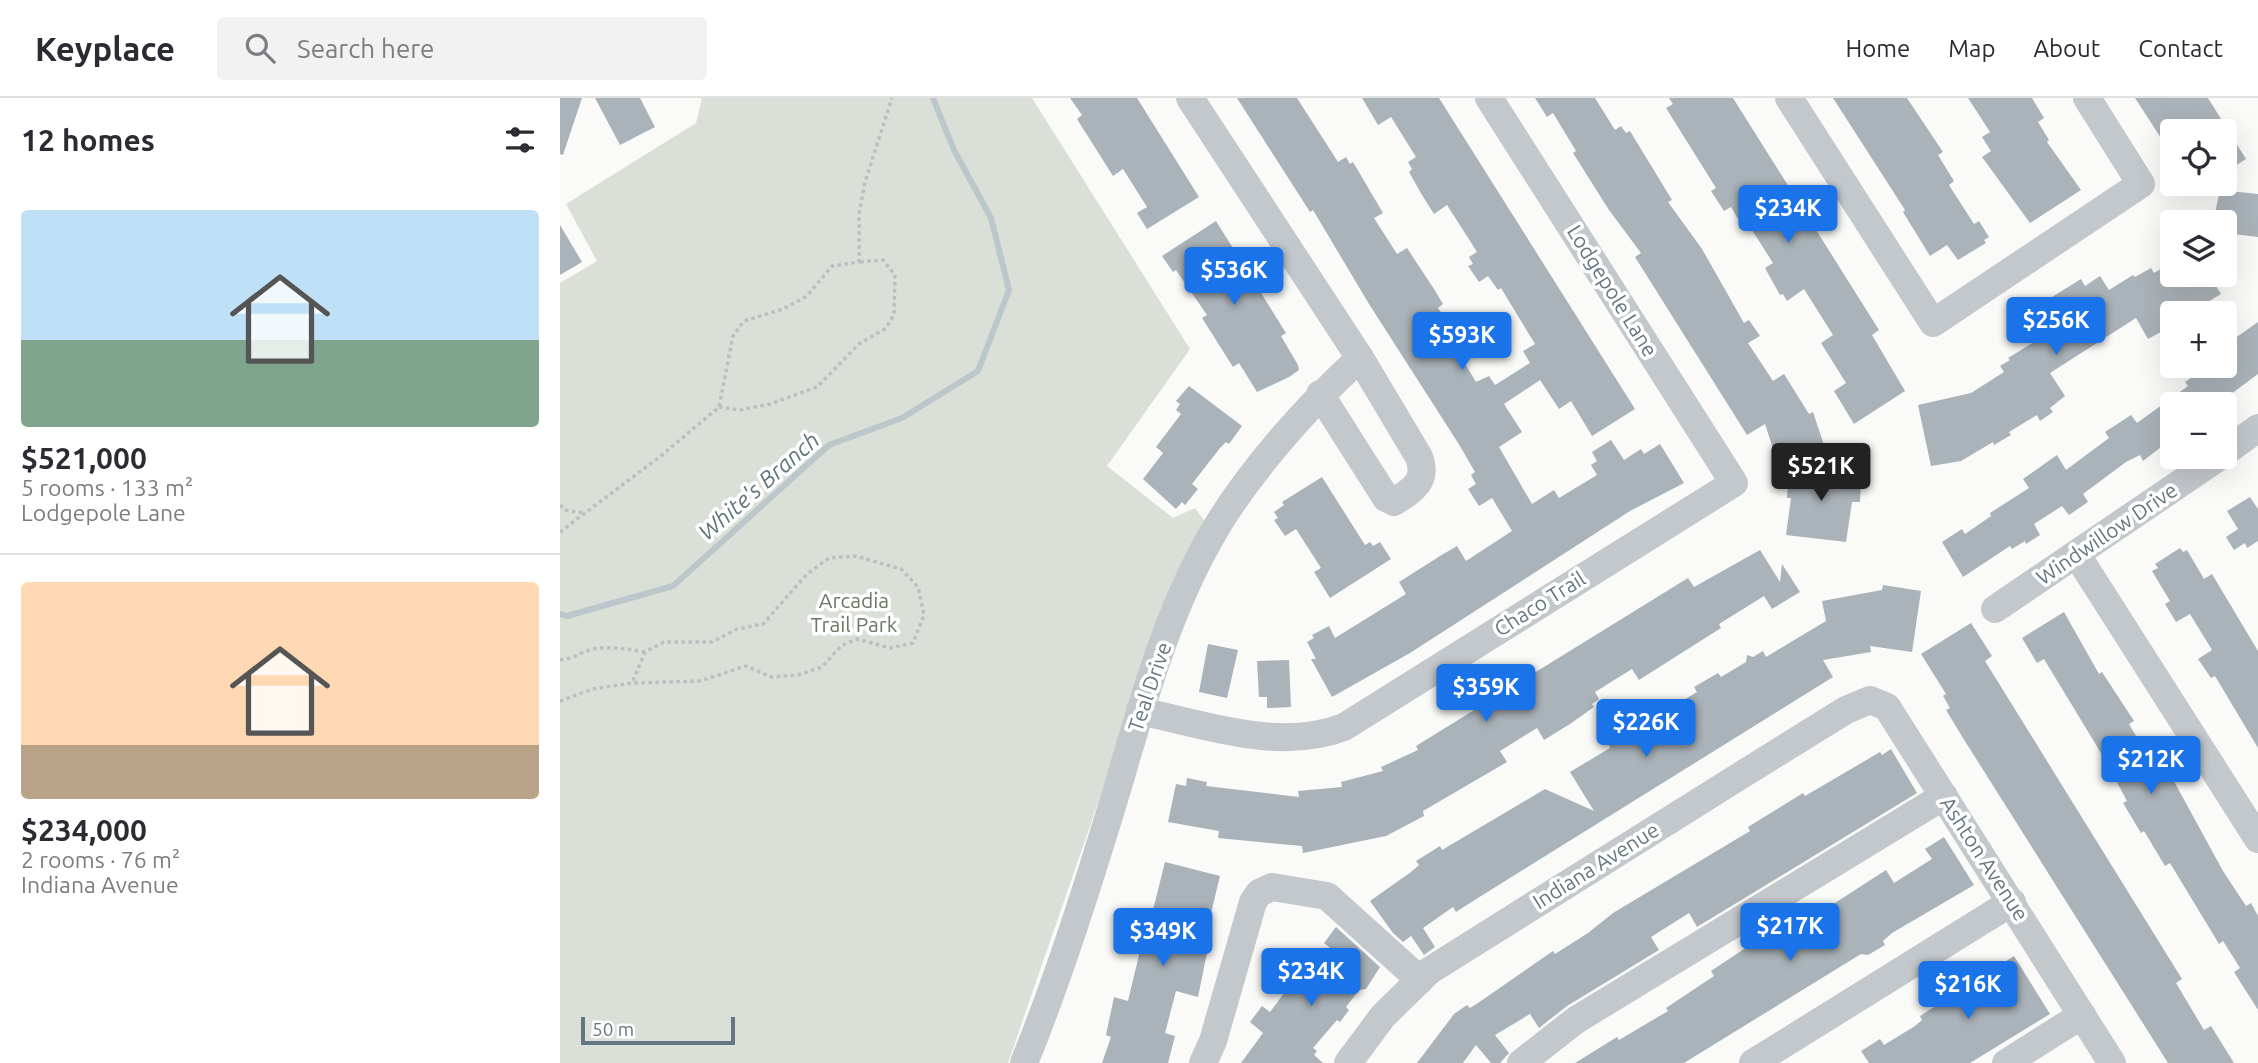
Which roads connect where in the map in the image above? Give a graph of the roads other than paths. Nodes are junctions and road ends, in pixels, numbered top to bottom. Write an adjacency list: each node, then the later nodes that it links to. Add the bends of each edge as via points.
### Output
1 (1191, 98): 5 (street)
2 (1489, 98): 10 (street, Lodgepole Lane)
3 (1789, 98): 4 (street, via 1933,323 2141,184)
4 (2087, 98)
5 (1360, 358): 6 (street, Teal Drive); 6 (street, via 1424,470 1422,480 1410,491 1394,502 1386,498)
6 (1320, 394): 14 (street, Teal Drive, via 1226,512 1207,543 1181,599)
7 (2258, 428): 8 (street)
8 (2237, 443)
9 (2202, 469): 11 (street, Windwillow Drive)
10 (1734, 483): 14 (street, Chaco Trail, via 1344,727 1323,735 1267,737)
11 (2077, 555): 12 (street, Windwillow Drive); 16 (street)
12 (1995, 609)
13 (1870, 700): 15 (street, Ashton Avenue, via 1887,707); 18 (street, Indiana Avenue, via 1743,774)
14 (1140, 712): 20 (street, Teal Drive, via 1072,938)
15 (1944, 796): 17 (street, Ashton Avenue); 23 (street, via 1576,1020)
16 (2258, 839)
17 (2012, 902): 19 (street, Ashton Avenue); 24 (street)
18 (1420, 980): 21 (street, via 1327,896 1272,887 1253,902); 22 (street, Indiana Avenue, via 1383,1016)
19 (2082, 1015): 25 (street); 26 (street, Ashton Avenue)
20 (1024, 1063)
21 (1203, 1063)
22 (1348, 1063)
23 (1521, 1063)
24 (1754, 1063)
25 (2006, 1063)
26 (2112, 1063)

